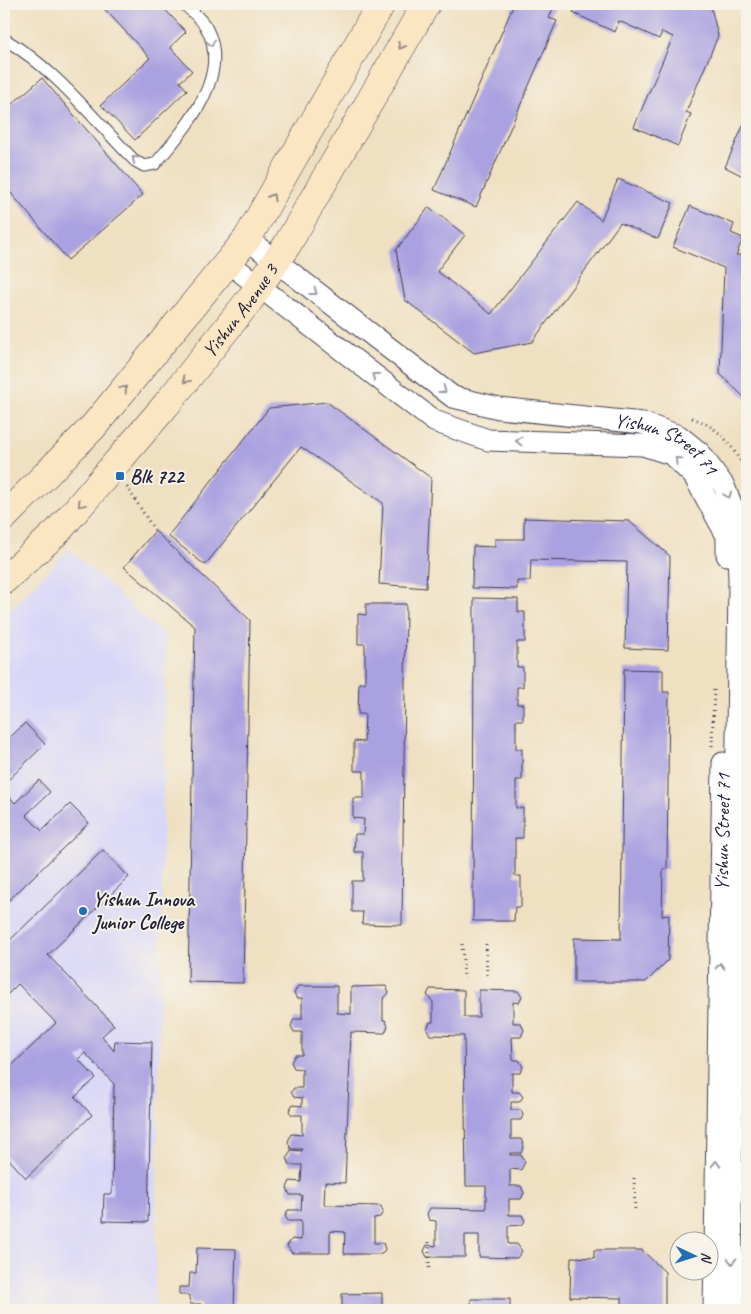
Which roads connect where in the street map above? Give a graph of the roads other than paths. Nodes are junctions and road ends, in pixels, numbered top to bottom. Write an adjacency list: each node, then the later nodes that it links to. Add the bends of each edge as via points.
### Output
1 (184, 4): 4 (lane, one-way to 4, via 207,27 212,40 212,70 198,111 155,164 144,166 135,161 67,89 26,53)
2 (381, 4): 5 (main road, Yishun Avenue 3, one-way to 2)
3 (426, 4): 6 (main road, Yishun Avenue 3, one-way to 6)
4 (4, 39)
5 (247, 239): 6 (street, Yishun Street 71); 7 (main road, Yishun Avenue 3)
6 (275, 262): 8 (main road, Yishun Avenue 3); 9 (street, Yishun Street 71, one-way to 9, via 453,397)
7 (229, 263): 8 (street, Yishun Street 71); 11 (main road, Yishun Avenue 3, one-way to 7, via 93,427)
8 (259, 286): 10 (street, Yishun Street 71, one-way to 8, via 434,421); 12 (main road, Yishun Avenue 3, one-way to 12, via 166,405 58,531)
9 (490, 406): 10 (street); 13 (street, Yishun Street 71, one-way to 13, via 642,423 679,436 700,454 724,486 737,519 739,581)
10 (488, 440): 13 (street, Yishun Street 71, one-way to 10, via 727,536 694,476 671,454 643,445)
11 (4, 517)
12 (4, 580)
13 (727, 1002): 14 (street, Yishun Street 71, one-way to 13); 15 (street, Yishun Street 71, one-way to 15)
14 (714, 1310)
15 (733, 1310)

